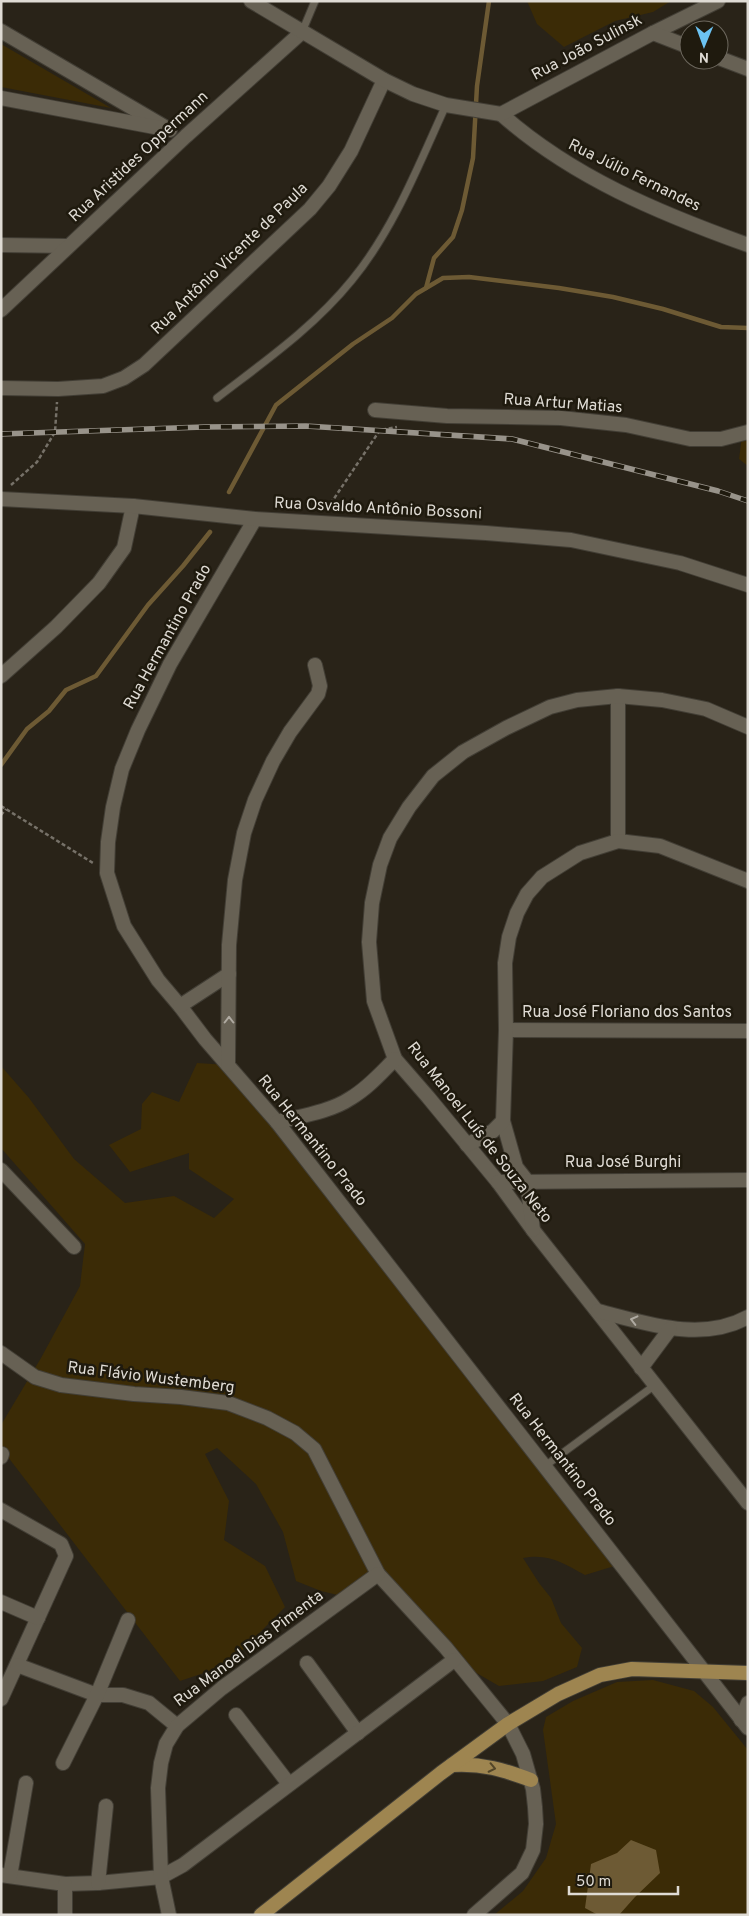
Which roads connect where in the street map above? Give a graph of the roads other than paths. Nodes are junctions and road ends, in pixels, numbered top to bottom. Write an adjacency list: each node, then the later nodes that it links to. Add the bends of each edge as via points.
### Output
1 (251, 1): 5 (street, Rua Júlio Fernandes)
2 (315, 1): 5 (lane)
3 (718, 1): 6 (street, Rua João Sulinsk)
4 (1, 31): 14 (street)
5 (302, 32): 10 (street, Rua Júlio Fernandes); 15 (street, Rua Aristides Oppermann)
6 (653, 33): 7 (street); 13 (street, Rua João Sulinsk)
7 (679, 43)
8 (729, 62): 9 (street)
9 (748, 69)
10 (384, 80): 12 (street, Rua Júlio Fernandes); 20 (street, Rua Antônio Vicente de Paula, via 351,151 310,209 144,365 103,386)
11 (1, 98): 14 (street)
12 (450, 106): 13 (street, Rua Júlio Fernandes); 21 (lane, via 382,237 352,279 297,337)
13 (501, 114): 17 (street, Rua Júlio Fernandes, via 557,158 588,177 687,222)
14 (170, 130): 15 (street)
15 (186, 136): 18 (street, Rua Aristides Oppermann)
16 (1, 245): 18 (street)
17 (748, 245)
18 (68, 246): 19 (street, Rua Aristides Oppermann)
19 (1, 310)
20 (1, 388)
21 (218, 398)
22 (375, 410): 23 (street, Rua Artur Matias, via 447,416 561,418 626,425 690,439 721,439)
23 (748, 432)
24 (5, 493): 25 (street, Rua Osvaldo Antônio Bossoni)
25 (133, 506): 26 (street, Rua Osvaldo Antônio Bossoni); 29 (street, via 124,548 99,583)
26 (255, 519): 27 (street, Rua Osvaldo Antônio Bossoni, via 570,540 680,563); 35 (street, Rua Hermantino Prado, via 166,672 122,769 113,808 107,873 124,926 158,980)
27 (748, 585)
28 (315, 665): 34 (street, via 320,686 318,694 273,761 254,800 244,833 228,945)
29 (1, 676)
30 (618, 696): 31 (street, Rua Manoel Luís de Souza Neto, via 662,700 706,710); 32 (street); 38 (street, Rua Manoel Luís de Souza Neto, via 577,700 550,707 463,752 433,776 390,838 380,864 372,903 369,942 374,1000)
31 (748, 727)
32 (618, 841): 33 (street, via 660,846); 36 (street, via 580,853 562,863 542,877 527,894 508,937)
33 (748, 881)
34 (229, 974): 35 (street); 39 (street, one-way to 34)
35 (180, 1006): 39 (street, Rua Hermantino Prado)
36 (506, 1030): 37 (street, Rua José Floriano dos Santos); 41 (street)
37 (748, 1031)
38 (395, 1059): 40 (street, via 350,1099 319,1112); 42 (street, Rua Manoel Luís de Souza Neto)
39 (228, 1066): 40 (street, Rua Hermantino Prado)
40 (277, 1122): 55 (street, Rua Hermantino Prado)
41 (503, 1122): 42 (street); 45 (street, via 516,1167)
42 (467, 1145): 46 (street, Rua Manoel Luís de Souza Neto)
43 (1, 1170): 48 (street)
44 (748, 1180): 45 (street, Rua José Burghi)
45 (527, 1181): 46 (street, Rua José Burghi); 47 (street)
46 (498, 1182): 47 (street, Rua Manoel Luís de Souza Neto)
47 (533, 1230): 49 (street, Rua Manoel Luís de Souza Neto)
48 (74, 1247)
49 (598, 1312): 51 (street, one-way to 49); 53 (street, Rua Manoel Luís de Souza Neto)
50 (748, 1317): 51 (street, via 718,1328)
51 (670, 1329): 53 (street)
52 (1, 1354): 58 (street, Rua Flávio Wustemberg, via 35,1377 61,1385 228,1403 296,1433 314,1449)
53 (641, 1368): 54 (street, Rua Manoel Luís de Souza Neto)
54 (655, 1385): 55 (lane); 56 (street, Rua Manoel Luís de Souza Neto)
55 (545, 1466): 65 (street, Rua Hermantino Prado)
56 (748, 1503)
57 (1, 1510): 60 (street, via 61,1544 65,1551 63,1564)
58 (378, 1574): 62 (street, Rua Flávio Wustemberg); 73 (street, Rua Manoel Dias Pimenta, via 222,1688)
59 (1, 1602): 60 (street)
60 (38, 1618): 64 (street)
61 (128, 1620): 68 (street)
62 (454, 1660): 71 (street, Rua Flávio Wustemberg); 74 (street)
63 (307, 1663): 74 (street)
64 (17, 1665): 67 (street); 68 (street)
65 (703, 1671): 66 (main road); 71 (main road, via 632,1669 600,1675 558,1694); 72 (street, Rua Hermantino Prado)
66 (748, 1672)
67 (2, 1692)
68 (97, 1695): 73 (street, via 123,1695 148,1703); 75 (street)
69 (748, 1703): 72 (street)
70 (236, 1715): 79 (street)
71 (508, 1724): 76 (main road); 77 (street, Rua Flávio Wustemberg)
72 (745, 1724)
73 (177, 1726): 82 (street, Rua Manoel Dias Pimenta, via 166,1744 158,1788)
74 (358, 1733): 79 (street)
75 (63, 1763)
76 (452, 1765): 77 (main road, one-way to 77, via 472,1764); 87 (main road)
77 (531, 1780): 88 (street, Rua Flávio Wustemberg, via 536,1824 533,1850 522,1873)
78 (26, 1783): 81 (street)
79 (289, 1784): 82 (street, via 183,1865)
80 (106, 1806): 83 (street)
81 (6, 1876): 84 (street)
82 (161, 1877): 83 (street); 86 (street, Rua Manoel Dias Pimenta)
83 (98, 1883): 84 (street)
84 (65, 1884): 85 (street)
85 (65, 1915)
86 (169, 1915)
87 (261, 1915)
88 (474, 1915)

